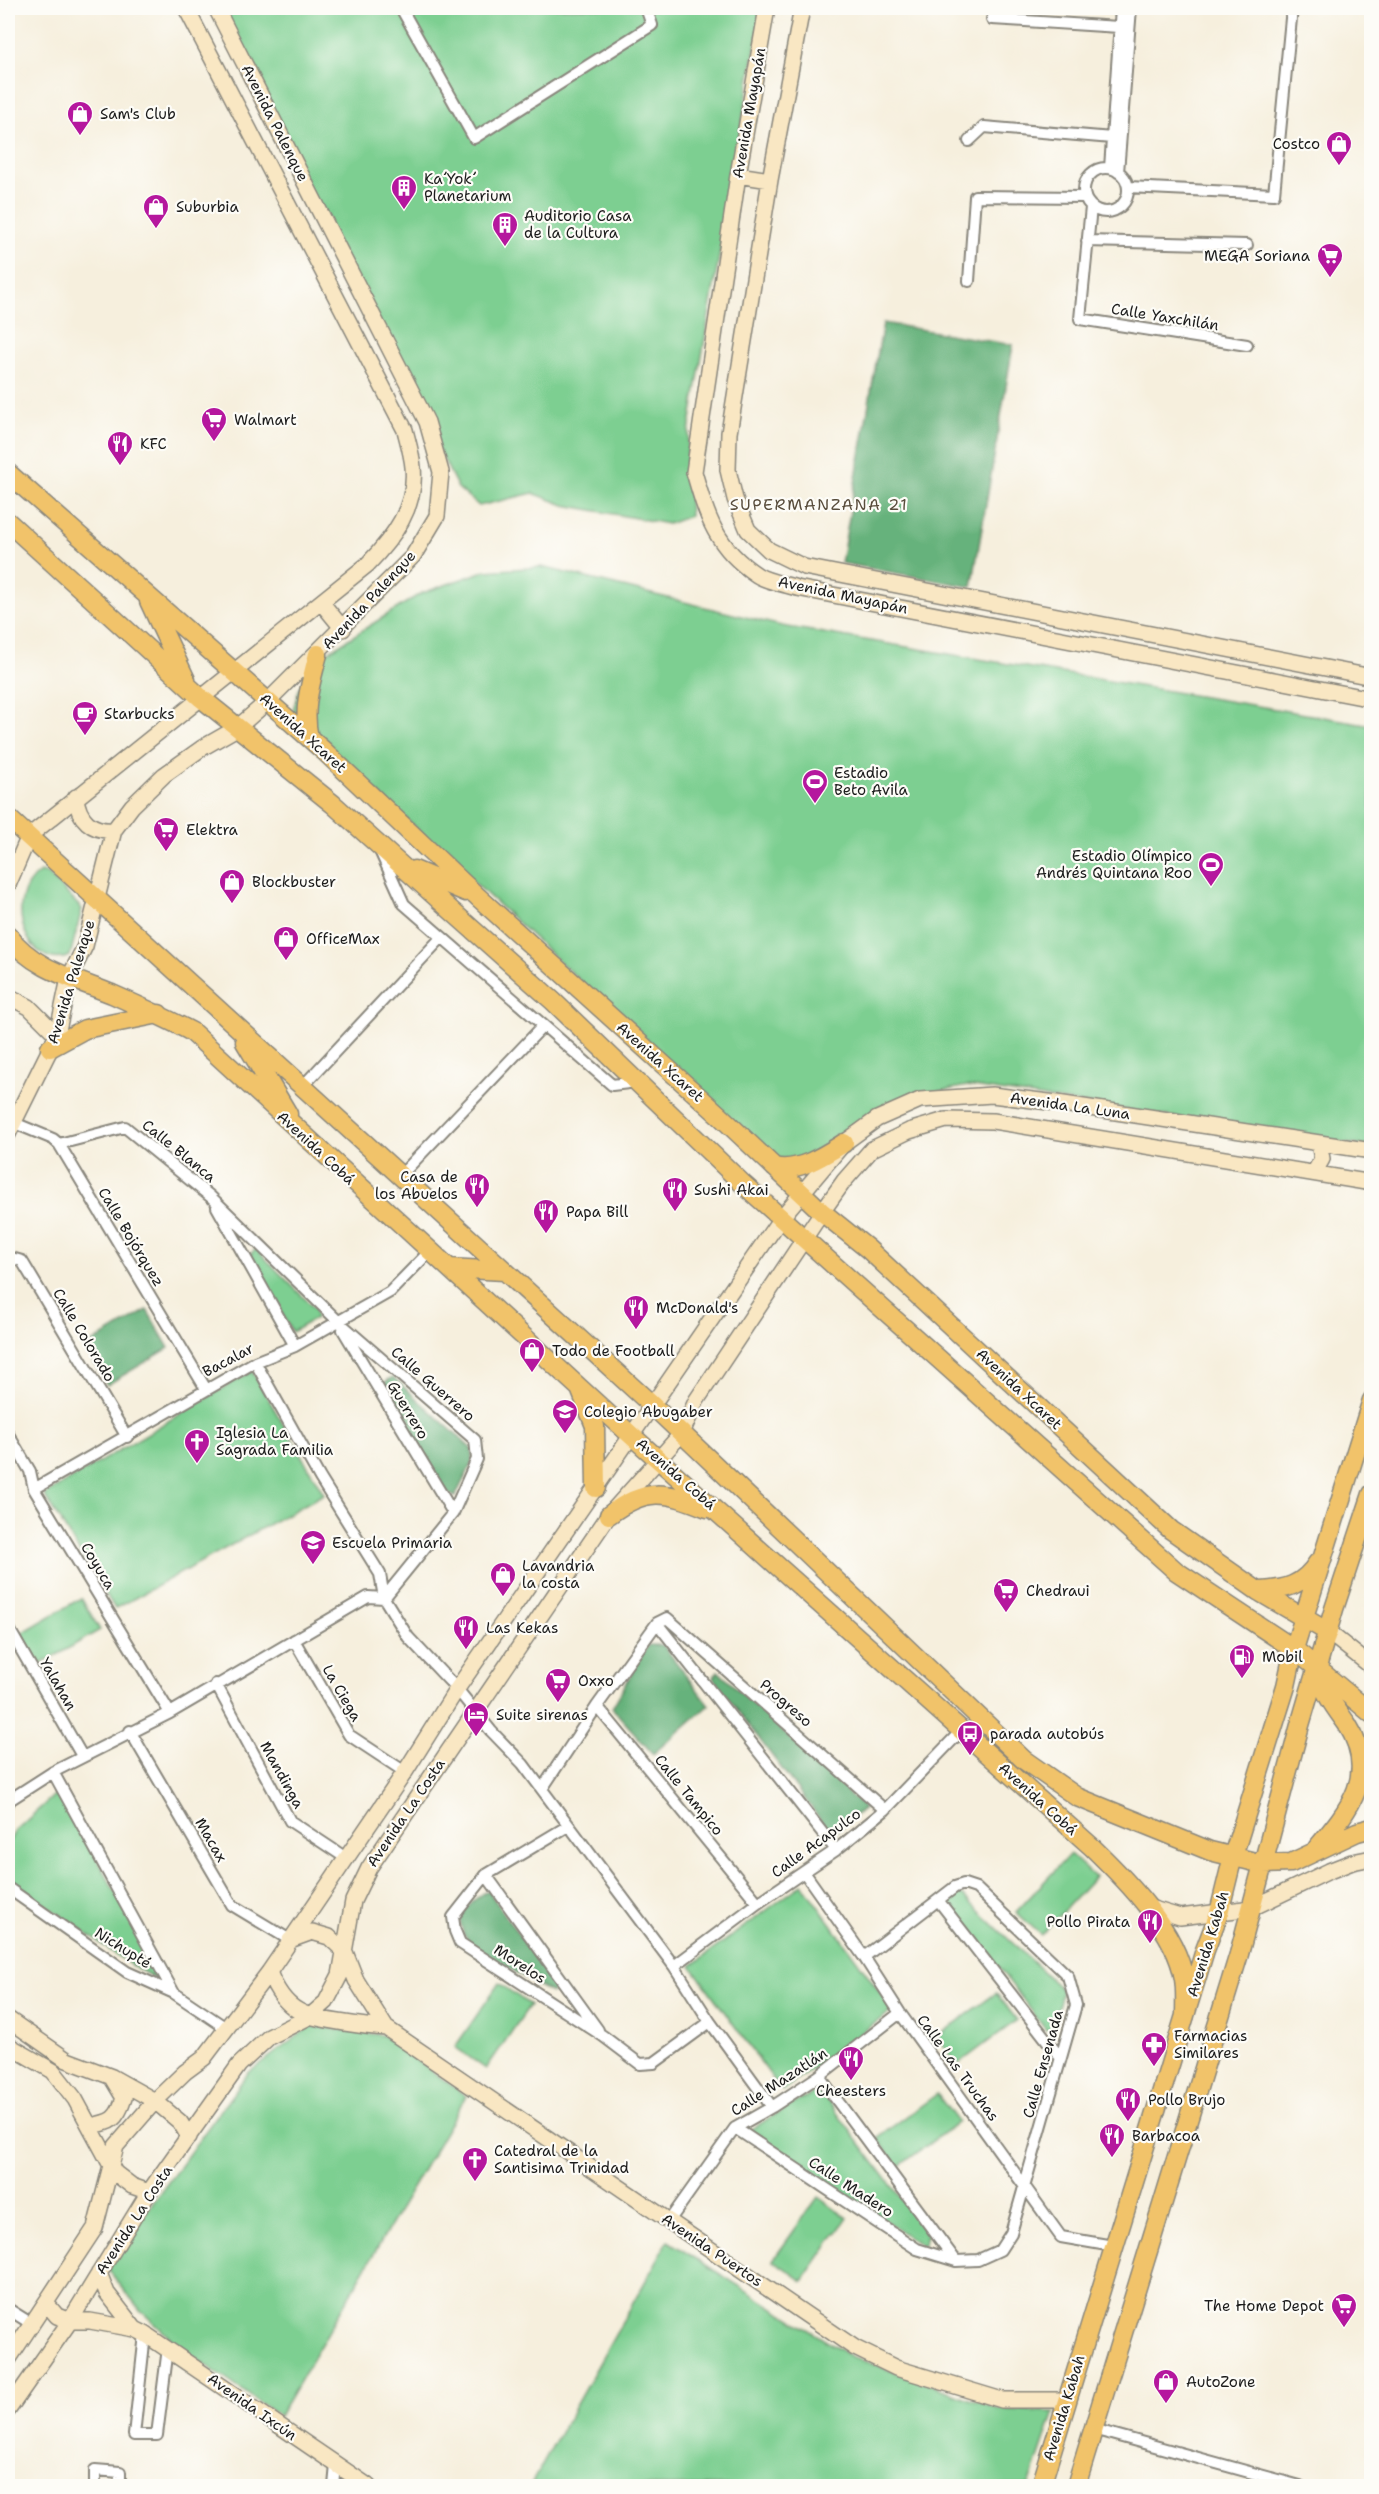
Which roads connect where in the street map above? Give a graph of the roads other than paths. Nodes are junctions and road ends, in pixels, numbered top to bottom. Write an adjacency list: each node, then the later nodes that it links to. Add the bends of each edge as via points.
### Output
1 (186, 8): 25 (street, Avenida Palenque)
2 (216, 8): 23 (street, Avenida Palenque)
3 (401, 8): 4 (street, via 474,138 652,25)
4 (646, 8)
5 (767, 8): 6 (street); 16 (street, Avenida Mayapán)
6 (774, 8)
7 (1121, 8): 12 (street)
8 (1131, 8): 15 (street)
9 (1292, 8): 18 (street, via 1274,194)
10 (797, 9): 17 (street, Avenida Mayapán)
11 (992, 19): 12 (street)
12 (1119, 27): 13 (street)
13 (1112, 138): 14 (street, via 984,127); 15 (street)
14 (969, 141)
15 (1114, 170): 18 (street, via 1125,178); 19 (street, via 1092,172 1086,179)
16 (738, 176): 17 (street); 34 (street, Avenida Mayapán, via 694,472 706,512 723,547 759,576 797,588)
17 (770, 180): 32 (street, Avenida Mayapán, via 729,433 728,470 748,530 769,550 804,567)
18 (1128, 187): 20 (street, via 1127,198 1111,213)
19 (1084, 197): 20 (street); 24 (street, via 975,196)
20 (1090, 207): 21 (street)
21 (1087, 241): 22 (street); 26 (street, Calle Yaxchilán, via 1080,319)
22 (1247, 245)
23 (355, 280): 25 (street); 31 (street, Avenida Palenque, via 427,422 441,472 437,516 413,556)
24 (969, 281)
25 (333, 292): 30 (street, Avenida Palenque, via 405,430 413,468 409,507 391,540)
26 (1247, 345)
27 (8, 473): 29 (main road, Avenida Xcaret)
28 (8, 522): 37 (main road, Avenida Xcaret)
29 (146, 595): 35 (main road, Avenida Xcaret); 37 (main road)
30 (321, 602): 31 (street); 35 (street, Avenida Palenque)
31 (343, 629): 33 (street, Avenida Palenque)
32 (1142, 632): 34 (street); 36 (street, Avenida Mayapán)
33 (318, 654): 39 (street, Avenida Palenque); 41 (main road, via 305,720)
34 (1138, 654): 38 (street, Avenida Mayapán)
35 (233, 671): 37 (street, Avenida Palenque); 39 (main road, Avenida Xcaret)
36 (1371, 677)
37 (195, 692): 40 (main road, Avenida Xcaret); 42 (street, Avenida Palenque)
38 (1371, 699)
39 (268, 701): 40 (street, Avenida Palenque); 41 (main road, Avenida Xcaret)
40 (237, 728): 44 (street, Avenida Palenque, via 164,776 132,806); 46 (main road, Avenida Xcaret)
41 (309, 738): 50 (main road, Avenida Xcaret)
42 (76, 797): 44 (street, via 78,811 87,823 99,830); 45 (street, Avenida Palenque)
43 (8, 818): 45 (main road, Avenida Cobá)
44 (114, 830): 49 (street, Avenida Palenque)
45 (29, 836): 48 (street, Avenida Palenque); 49 (main road, Avenida Cobá)
46 (377, 844): 47 (main road, Avenida Xcaret); 52 (street, via 404,904)
47 (399, 863): 50 (main road); 59 (main road, Avenida Xcaret)
48 (8, 885)
49 (96, 897): 53 (street, Avenida Palenque, via 85,946); 56 (main road, Avenida Cobá)
50 (478, 897): 69 (main road, Avenida Xcaret)
51 (8, 935): 53 (main road, Avenida Cobá, via 37,963)
52 (442, 937): 57 (street); 60 (street)
53 (69, 978): 55 (main road, Avenida Cobá); 58 (street, Avenida Palenque)
54 (8, 996): 58 (street, via 29,1007)
55 (159, 1014): 58 (main road, via 85,1029); 63 (main road, Avenida Cobá, via 192,1032)
56 (236, 1025): 60 (main road, Avenida Cobá); 63 (main road)
57 (543, 1026): 59 (street, via 612,1085); 71 (street)
58 (54, 1041): 62 (street, Avenida Palenque)
59 (637, 1082): 76 (main road, Avenida Xcaret)
60 (303, 1086): 71 (main road, Avenida Cobá)
61 (877, 1119): 64 (street); 65 (street, Avenida La Luna); 66 (street, Avenida La Luna, via 920,1100 992,1095)
62 (10, 1128): 67 (street)
63 (297, 1130): 78 (main road, Avenida Cobá)
64 (891, 1140): 70 (street, Avenida La Luna, via 946,1120 993,1121); 75 (street, Avenida La Luna, via 872,1149)
65 (844, 1143): 69 (main road, via 819,1159 784,1170); 73 (street, Avenida La Luna)
66 (1319, 1143): 68 (street, Avenida La Luna); 70 (street, via 1322,1159)
67 (59, 1144): 74 (street, Calle Blanca, via 125,1127); 86 (street, Calle Bojórquez)
68 (1371, 1151)
69 (774, 1167): 73 (main road, Avenida Xcaret)
70 (1314, 1173): 72 (street, Avenida La Luna)
71 (400, 1176): 81 (main road, Avenida Cobá)
72 (1371, 1183)
73 (801, 1192): 75 (main road, Avenida Xcaret); 76 (street, Avenida La Costa)
74 (211, 1197): 82 (street, Calle Blanca); 83 (street, Calle Blanca)
75 (822, 1212): 77 (street, Avenida La Costa); 102 (main road, Avenida Xcaret, via 868,1249)
76 (781, 1218): 77 (main road, Avenida Xcaret); 88 (street, Avenida La Costa)
77 (804, 1239): 89 (street, Avenida La Costa, via 696,1401); 94 (main road, Avenida Xcaret)
78 (430, 1251): 80 (main road, Avenida Cobá); 82 (street, Bacalar, via 390,1292)
79 (8, 1257): 92 (street, Calle Colorado, via 22,1261)
80 (449, 1268): 81 (main road); 85 (main road, Avenida Cobá)
81 (504, 1271): 88 (main road, Avenida Cobá)
82 (339, 1322): 83 (street, Bacalar); 99 (street, Guerrero); 99 (street, Calle Guerrero, via 475,1440 477,1459)
83 (295, 1346): 84 (street, Bacalar)
84 (255, 1362): 86 (street, Bacalar); 107 (street, via 380,1574)
85 (579, 1387): 91 (main road, Avenida Cobá); 95 (main road, via 595,1426)
86 (206, 1389): 92 (street, Bacalar)
87 (1371, 1400): 103 (main road, Avenida Kabah)
88 (652, 1406): 89 (main road, Avenida Cobá); 91 (street, Avenida La Costa)
89 (682, 1433): 93 (street, Avenida La Costa); 105 (main road, Avenida Cobá)
90 (8, 1434): 96 (street, Coyuca, via 30,1471)
91 (632, 1436): 93 (main road, Avenida Cobá); 95 (street, Avenida La Costa)
92 (127, 1437): 96 (street, Bacalar)
93 (660, 1459): 100 (main road, Avenida Cobá); 101 (street, Avenida La Costa)
94 (1081, 1483): 102 (main road); 113 (main road, Avenida Xcaret, via 1176,1571)
95 (596, 1488): 98 (street, Avenida La Costa)
96 (34, 1489): 120 (street, Coyuca)
97 (1371, 1494): 111 (main road, Avenida Kabah)
98 (584, 1505): 101 (street); 117 (street, Avenida La Costa)
99 (453, 1513): 107 (street, Calle Guerrero)
100 (719, 1513): 101 (main road, via 665,1493 627,1502); 104 (main road, Avenida Cobá)
101 (607, 1518): 119 (street, Avenida La Costa)
102 (1171, 1530): 106 (main road, Avenida Xcaret)
103 (1326, 1548): 106 (main road, via 1309,1576 1279,1590); 108 (main road, Avenida Kabah)
104 (779, 1566): 105 (main road); 122 (main road, Avenida Cobá)
105 (847, 1591): 125 (main road, Avenida Cobá)
106 (1258, 1591): 108 (main road, Avenida Xcaret)
107 (384, 1598): 112 (street, via 368,1597); 117 (street, via 408,1637)
108 (1304, 1618): 111 (main road, Avenida Xcaret); 113 (main road, Avenida Kabah)
109 (662, 1621): 118 (street); 131 (street, Progreso); 134 (street)
110 (8, 1627): 124 (street, Yalahan)
111 (1328, 1632): 114 (main road, Avenida Kabah); 115 (street)
112 (294, 1640): 116 (street); 127 (street, La Ciega, via 350,1734)
113 (1294, 1649): 114 (main road, Avenida Xcaret); 136 (main road, Avenida Kabah)
114 (1317, 1667): 121 (main road, Avenida Xcaret); 135 (main road, via 1328,1696 1358,1739 1363,1769 1355,1800); 139 (main road, Avenida Kabah)
115 (1371, 1667)
116 (216, 1684): 120 (street); 137 (street, Mandinga, via 290,1821)
117 (457, 1689): 119 (street); 127 (street, Avenida La Costa)
118 (597, 1706): 128 (street); 144 (street, Calle Tampico)
119 (474, 1711): 128 (street); 149 (street, Avenida La Costa, via 369,1868 353,1901)
120 (170, 1713): 123 (street)
121 (1371, 1714)
122 (962, 1730): 130 (main road, Avenida Cobá); 131 (street, Calle Acapulco)
123 (130, 1731): 124 (street); 148 (street, Macax, via 232,1905)
124 (82, 1756): 126 (street)
125 (1024, 1760): 130 (main road); 136 (main road, Avenida Cobá, via 1077,1797 1159,1832)
126 (53, 1772): 129 (street); 153 (street)
127 (405, 1772): 137 (street, Avenida La Costa)
128 (542, 1789): 132 (street)
129 (9, 1799)
130 (1041, 1801): 145 (main road, Avenida Cobá)
131 (885, 1810): 134 (street, Calle Acapulco)
132 (568, 1826): 141 (street, Morelos); 151 (street)
133 (1371, 1828): 135 (main road, Avenida Cobá)
134 (836, 1850): 140 (street, Calle Acapulco)
135 (1314, 1852): 139 (main road, Avenida Cobá, via 1292,1863)
136 (1233, 1856): 139 (main road, Avenida Cobá); 147 (main road, Avenida Kabah)
137 (346, 1858): 148 (street, Avenida La Costa)
138 (1371, 1858): 146 (street, via 1337,1868)
139 (1263, 1864): 146 (main road, Avenida Kabah)
140 (804, 1872): 144 (street, Calle Acapulco); 150 (street, Calle Las Truchas)
141 (486, 1875): 161 (street); 161 (street, Morelos, via 453,1917 460,1943)
142 (8, 1888): 153 (street, Nichupté, via 127,1972)
143 (938, 1900): 150 (street, Calle Ensenada); 163 (street); 163 (street, Calle Ensenada, via 964,1884 976,1888 1068,1976 1076,2005)
144 (758, 1903): 151 (street, Calle Acapulco)
145 (1150, 1908): 147 (street, via 1180,1917); 155 (main road, Avenida Cobá, via 1184,1978)
146 (1252, 1908): 147 (street); 188 (main road, Avenida Kabah)
147 (1219, 1913): 155 (main road, Avenida Kabah)
148 (290, 1940): 149 (street, via 312,1932 329,1937); 152 (street, Avenida La Costa)
149 (345, 1952): 156 (street, Avenida La Costa, via 340,1975 326,2002); 160 (street, Avenida Puertos, via 356,1980)
150 (864, 1957): 154 (street, Calle Las Truchas)
151 (674, 1966): 158 (street)
152 (269, 1972): 156 (street, Avenida Puertos, via 275,1988 288,2004); 159 (street, Avenida La Costa)
153 (174, 1993): 159 (street, Nichupté)
154 (900, 2013): 164 (street, Calle Mazatlán); 172 (street, Calle Las Truchas)
155 (1185, 2016): 175 (main road, Avenida Kabah)
156 (309, 2017): 160 (street, Avenida Puertos); 170 (street, Avenida La Costa, via 269,2037 240,2065)
157 (8, 2019): 165 (street, via 67,2060)
158 (710, 2022): 161 (street, Morelos, via 654,2063 640,2064); 167 (street)
159 (226, 2028): 166 (street, Avenida La Costa, via 204,2058)
160 (386, 2028): 174 (street, Avenida Puertos)
161 (603, 2036)
162 (8, 2045): 168 (street, via 53,2071)
163 (1060, 2057): 172 (street, Calle Ensenada)
164 (819, 2076): 167 (street, Calle Mazatlán); 177 (street, Calle Madero)
165 (112, 2077): 166 (street); 168 (street, via 124,2098 119,2113 110,2122)
166 (155, 2101): 170 (street, via 175,2115); 171 (street, via 116,2146)
167 (772, 2107): 169 (street, Calle Mazatlán)
168 (90, 2126): 171 (street)
169 (735, 2128): 174 (street, Calle Mazatlán); 177 (street, Calle Madero, via 917,2249)
170 (189, 2137): 173 (street, Avenida La Costa)
171 (110, 2166): 173 (street, via 126,2183); 179 (street, Avenida La Costa, via 95,2228)
172 (1024, 2186): 175 (street, Calle Las Truchas, via 1061,2237); 176 (street, Calle Ensenada, via 1011,2233 1000,2250)
173 (149, 2192): 178 (street, Avenida La Costa)
174 (669, 2221): 186 (street, Avenida Puertos, via 855,2348 896,2368 1002,2400)
175 (1113, 2246): 186 (main road, Avenida Kabah)
176 (978, 2260): 177 (street, Calle Madero)
177 (956, 2261)
178 (99, 2273): 181 (street, Avenida La Costa); 183 (street, Avenida Ixcún, via 107,2293)
179 (46, 2303): 181 (street, via 57,2316); 182 (street, Avenida La Costa)
180 (8, 2309): 182 (street)
181 (70, 2321): 183 (street, Avenida Ixcún, via 90,2321); 187 (street, Avenida La Costa)
182 (32, 2324): 185 (street, Avenida La Costa)
183 (140, 2332): 184 (street, Avenida Ixcún); 184 (street, via 134,2435 157,2435)
184 (168, 2348): 189 (street, Avenida Ixcún)
185 (8, 2360)
186 (1067, 2400): 194 (main road, Avenida Kabah)
187 (8, 2410)
188 (1093, 2429): 195 (main road, Avenida Kabah); 196 (street)
189 (336, 2465): 190 (street, Avenida Ixcún); 193 (street)
190 (364, 2485)
191 (95, 2487): 192 (street, via 95,2470 120,2472)
192 (120, 2487)
193 (334, 2487)
194 (1041, 2487)
195 (1076, 2487)
196 (1300, 2487)

